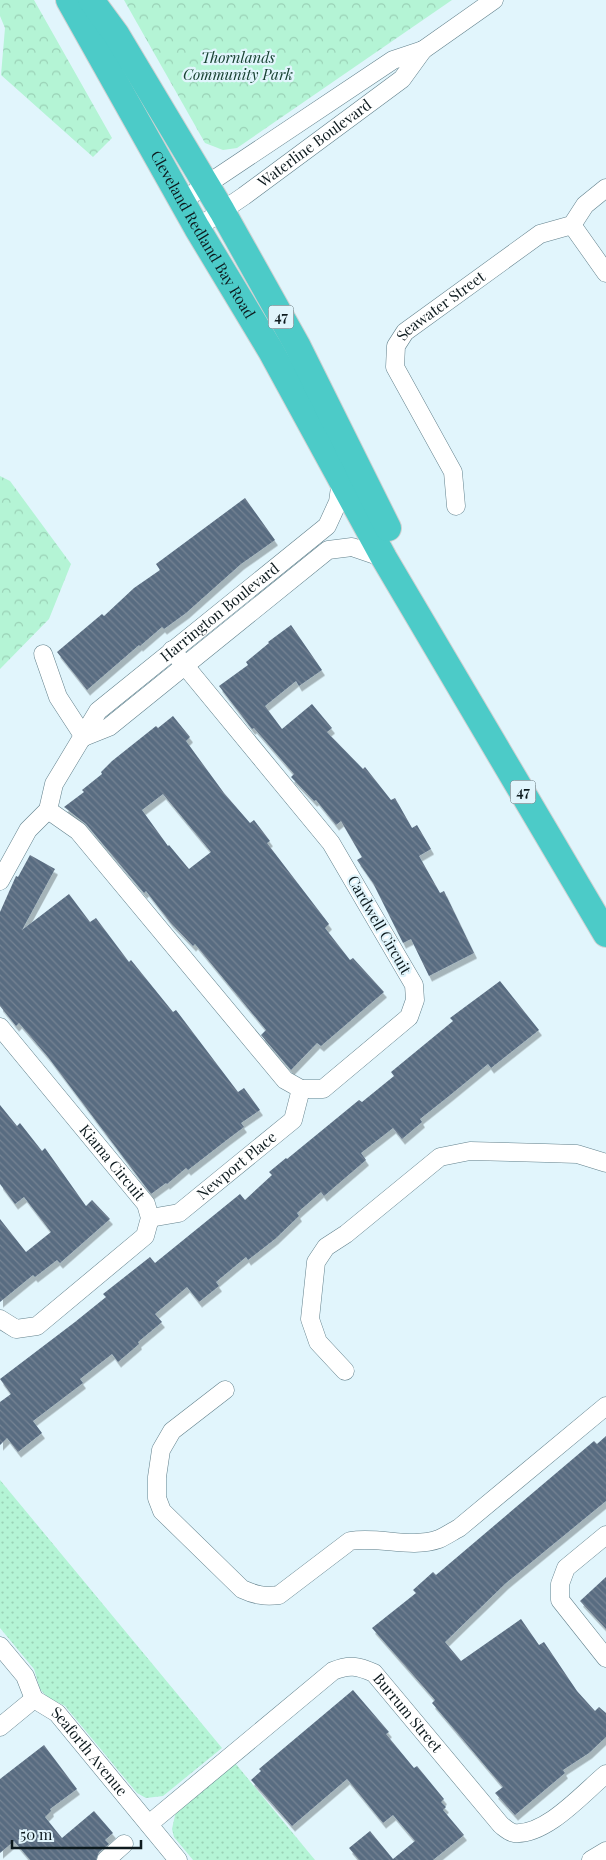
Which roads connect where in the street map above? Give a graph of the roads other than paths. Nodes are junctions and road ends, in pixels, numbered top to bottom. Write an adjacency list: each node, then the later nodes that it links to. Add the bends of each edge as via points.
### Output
1 (69, 0): 7 (highway, Cleveland Redland Bay Road / 47)
2 (91, 0): 5 (highway, Cleveland Redland Bay Road / 47, via 116,34)
3 (494, 0): 4 (street, Waterline Boulevard)
4 (423, 50): 5 (street, Waterline Boulevard, via 393,60); 8 (street, Waterline Boulevard, via 402,79)
5 (206, 186): 7 (street, Waterline Boulevard); 8 (highway, Cleveland Redland Bay Road / 47)
6 (606, 188): 9 (street, via 585,204)
7 (182, 201): 10 (highway, Cleveland Redland Bay Road / 47)
8 (222, 211): 10 (street, Waterline Boulevard); 16 (highway, Cleveland Redland Bay Road / 47, via 297,345 401,555)
9 (572, 225): 11 (street); 13 (street, Seawater Street, via 540,234 405,332 396,346 395,367 453,472)
10 (197, 228): 12 (highway, Cleveland Redland Bay Road / 47, via 271,351)
11 (606, 273)
12 (341, 480): 14 (highway, Cleveland Redland Bay Road / 47); 15 (street, Harrington Boulevard, via 338,502 327,526)
13 (456, 506)
14 (384, 558): 16 (highway, Cleveland Redland Bay Road / 47); 18 (street, Harrington Boulevard, via 352,547 328,550)
15 (172, 650): 18 (street, Cardwell Circuit); 19 (street, Harrington Boulevard, via 98,711)
16 (440, 651): 22 (highway, Cleveland Redland Bay Road / 47)
17 (43, 654): 19 (street, via 58,697)
18 (186, 665): 19 (street, Harrington Boulevard, via 109,727); 24 (street, Cardwell Circuit, via 331,843 414,985 409,1017 323,1089)
19 (84, 737): 20 (street, Harrington Boulevard, via 54,784)
20 (48, 810): 21 (street, via 28,830); 24 (street, via 78,831 285,1080)
21 (0, 881)
22 (606, 934)
23 (0, 1027): 26 (street, Kiama Circuit, via 146,1204)
24 (301, 1089): 26 (street, Newport Place, via 293,1120 179,1213)
25 (606, 1162): 28 (street, via 577,1154 545,1153 470,1151 440,1157 346,1234 326,1246 316,1262 310,1319 318,1342)
26 (150, 1218): 27 (street, Kiama Circuit, via 145,1236 37,1326 16,1329)
27 (0, 1319)
28 (345, 1371)
29 (225, 1390): 30 (street, via 172,1431 160,1450 157,1498 162,1511 242,1589 268,1596 279,1594 350,1541 418,1542 438,1539 459,1528)
30 (606, 1406)
31 (606, 1535): 33 (street, via 566,1568 560,1584 560,1600)
32 (0, 1646): 34 (street, Seaforth Avenue, via 25,1676)
33 (606, 1658)
34 (34, 1699): 35 (street); 37 (street, Seaforth Avenue, via 56,1713)
35 (0, 1727)
36 (606, 1774): 37 (street, Burrum Street, via 544,1827 512,1833 501,1825 374,1673 359,1666 345,1666 333,1671)
37 (149, 1824): 41 (street, Seaforth Avenue)
38 (124, 1844): 40 (street)
39 (606, 1851): 42 (street)
40 (106, 1860)
41 (178, 1860)
42 (591, 1860)

